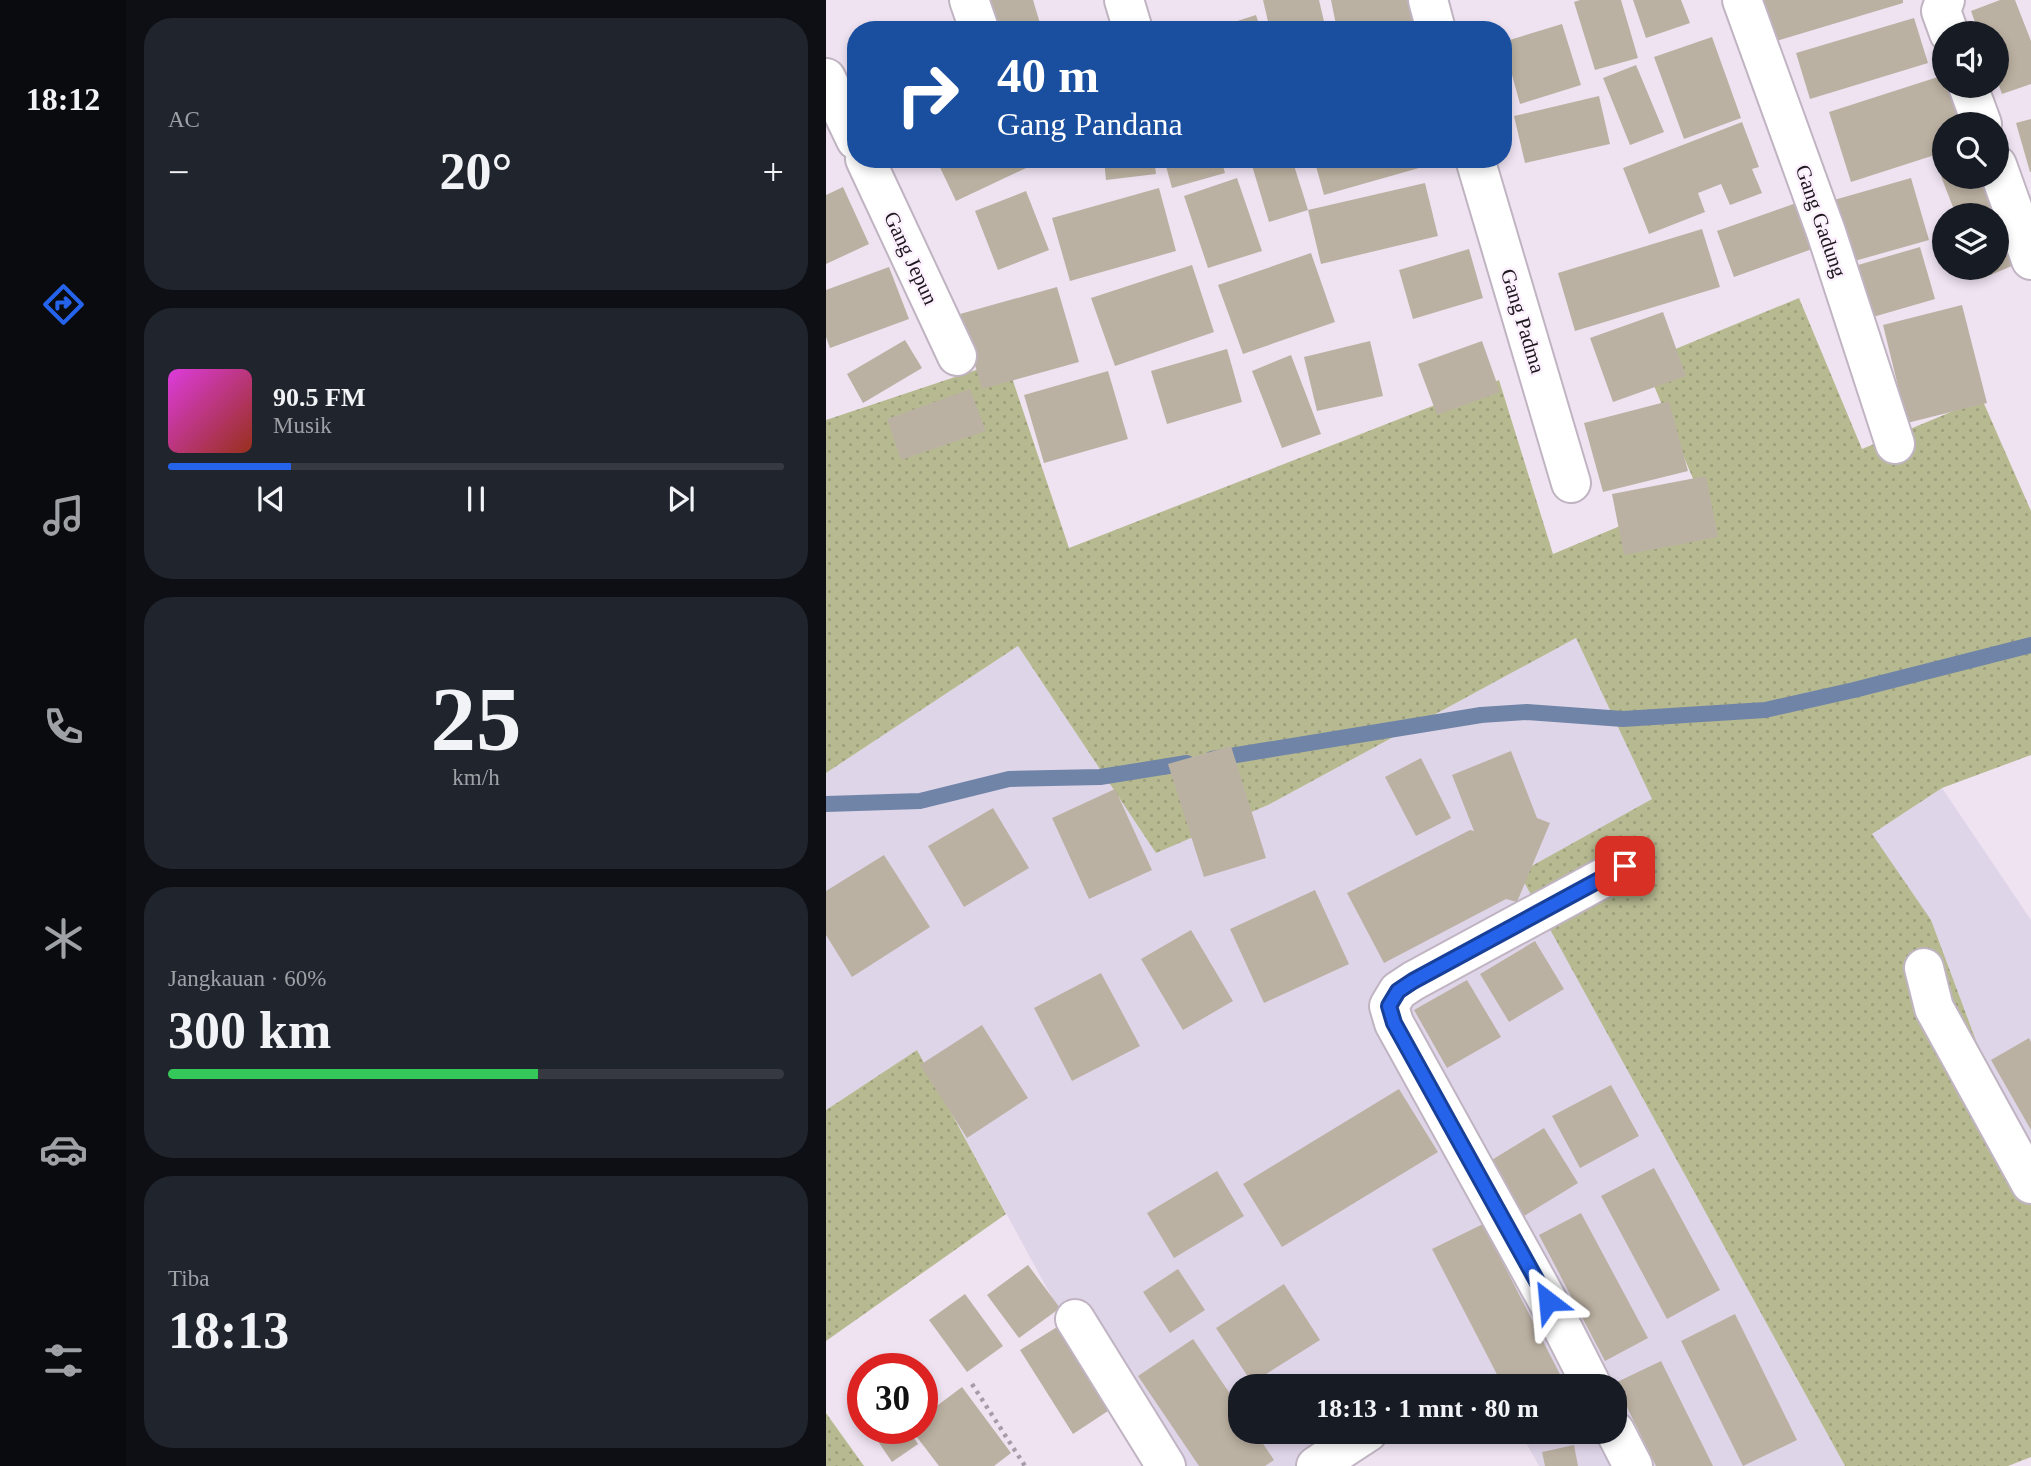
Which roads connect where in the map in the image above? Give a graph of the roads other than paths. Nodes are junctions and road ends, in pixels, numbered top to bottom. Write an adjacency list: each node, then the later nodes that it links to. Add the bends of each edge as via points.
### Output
1 (969, 0): 6 (street)
2 (1124, 0): 7 (street)
3 (1428, 0): 8 (street)
4 (1742, 0): 17 (street, Gang Gadung, via 1826,232)
5 (1945, 0): 9 (street, via 1941,11)
6 (976, 21)
7 (1130, 21)
8 (1434, 21)
9 (1945, 21)
10 (826, 78): 11 (street)
11 (847, 121)
12 (869, 168): 16 (street, Gang Jepun)
13 (1478, 168): 18 (street, Gang Padma)
14 (2006, 189): 15 (street)
15 (2031, 260)
16 (957, 356)
17 (1895, 444)
18 (1571, 482)
19 (1625, 866): 23 (street, via 1413,981 1398,991 1389,1006 1394,1023)
20 (1924, 968): 21 (street, via 1934,1008)
21 (2031, 1184)
22 (1075, 1319): 26 (street)
23 (1586, 1374)
24 (1350, 1444): 27 (street)
25 (1622, 1444): 28 (street)
26 (1166, 1466)
27 (1316, 1466)
28 (1633, 1466)

